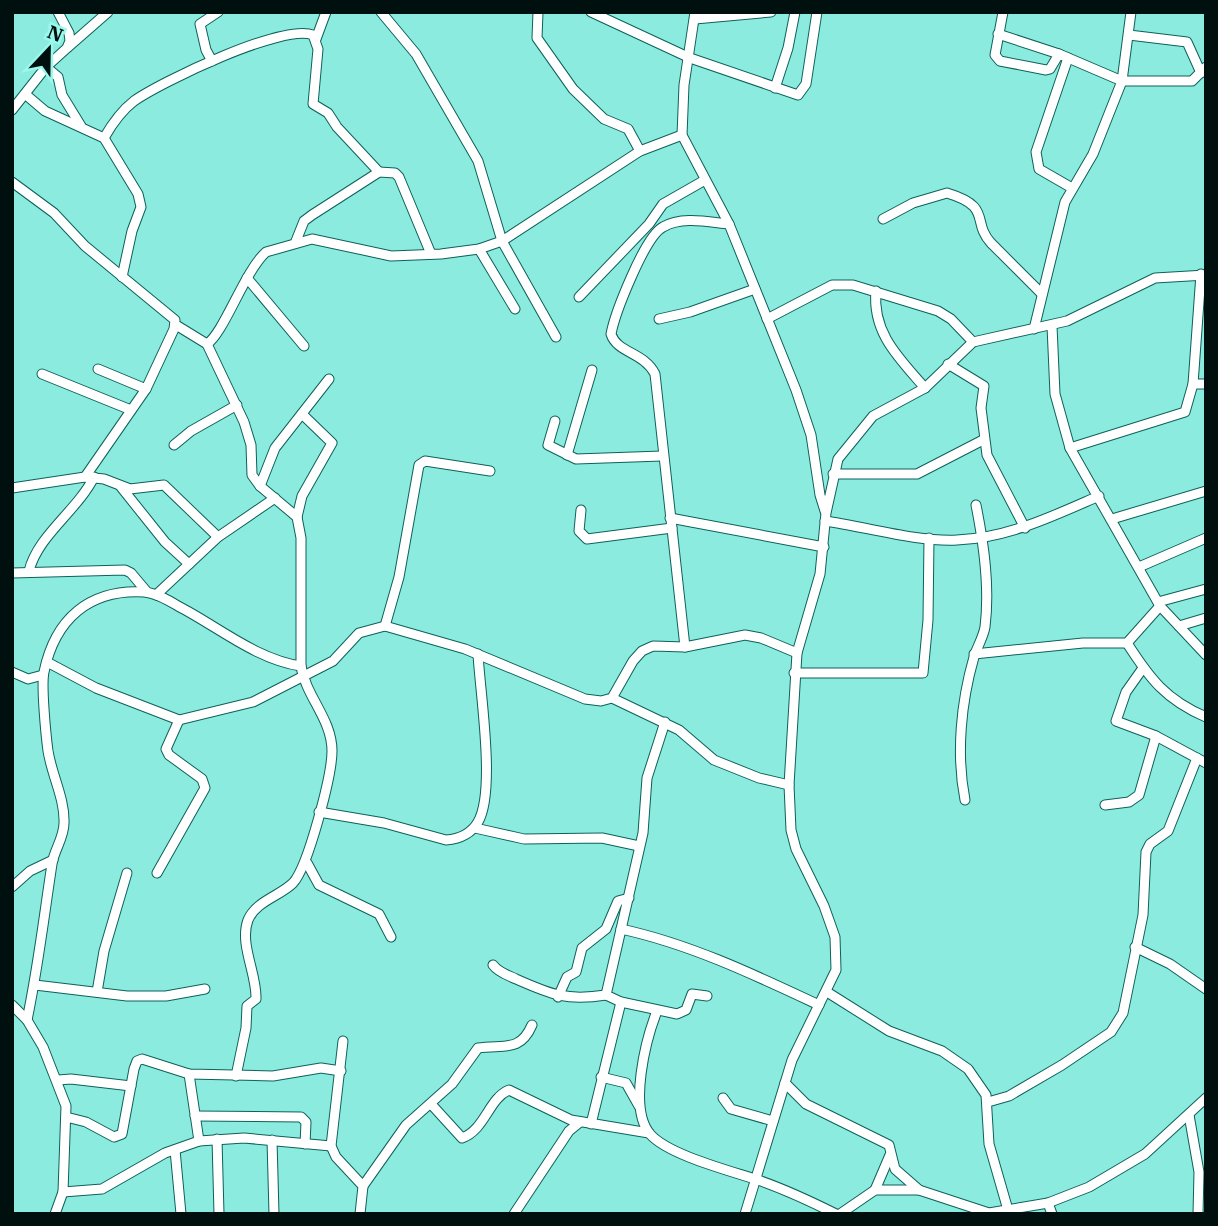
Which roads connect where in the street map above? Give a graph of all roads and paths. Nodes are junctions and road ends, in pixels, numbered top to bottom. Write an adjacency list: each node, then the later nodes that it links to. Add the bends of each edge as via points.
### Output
1 (58, 12): 18 (street, via 71,41)
2 (108, 12): 18 (street)
3 (218, 12): 21 (street, via 201,23)
4 (326, 12): 17 (street)
5 (382, 12): 39 (street, via 416,54 478,161)
6 (538, 12): 31 (street, via 537,38 573,89 604,119 628,130)
7 (591, 12): 20 (street)
8 (771, 12): 13 (street)
9 (795, 12): 25 (street)
10 (817, 12): 25 (street, via 802,93)
11 (1003, 12): 15 (street)
12 (1131, 12): 16 (street)
13 (742, 14): 14 (street)
14 (695, 16): 20 (street)
15 (998, 34): 19 (street); 19 (street, via 995,55 1000,61 1046,70)
16 (1129, 34): 23 (street, via 1187,42); 24 (street)
17 (316, 39): 21 (street, via 303,33 265,40); 32 (street, via 313,104 328,113)
18 (67, 48): 22 (street)
19 (1063, 56): 24 (street); 35 (street, via 1036,163 1045,174)
20 (690, 58): 25 (street); 29 (street)
21 (212, 61): 30 (street, via 135,100)
22 (46, 67): 26 (street); 28 (street, via 58,77 62,95)
23 (1204, 70): 24 (street, via 1192,82)
24 (1122, 81): 35 (street, via 1093,154)
25 (775, 88)
26 (25, 94): 27 (street); 28 (street, via 45,111)
27 (12, 110)
28 (81, 127): 30 (street)
29 (682, 135): 31 (street); 33 (street)
30 (104, 138): 43 (street, via 142,200)
31 (640, 151): 39 (street)
32 (379, 172): 38 (street, via 304,221); 41 (street, via 399,177)
33 (705, 180): 37 (street); 48 (street, via 663,204)
34 (12, 182): 43 (street, via 54,213)
35 (1072, 188): 47 (street)
36 (883, 219): 47 (street, via 913,203 953,195 977,209 989,241)
37 (729, 224): 45 (street); 76 (street, via 681,221 659,230 614,317 612,340 650,363 655,374)
38 (296, 241): 41 (street, via 324,240 391,256); 44 (street, via 266,251)
39 (502, 241): 40 (street); 55 (street)
40 (480, 249): 41 (street); 49 (street)
41 (431, 254)
42 (1203, 274): 53 (street, via 1155,278); 64 (street)
43 (122, 277): 52 (street, via 168,311)
44 (247, 278): 57 (street, via 213,340); 58 (street)
45 (755, 289): 50 (street); 51 (street)
46 (876, 291): 51 (street, via 832,285); 56 (street, via 945,314); 66 (street, via 874,308 882,334)
47 (1042, 294): 54 (street)
48 (579, 297)
49 (515, 309)
50 (659, 319)
51 (767, 319): 89 (street, via 811,435)
52 (176, 325): 57 (street); 67 (street)
53 (1052, 326): 54 (street); 74 (street, via 1055,394)
54 (1034, 329): 56 (street)
55 (556, 337)
56 (973, 342): 59 (street)
57 (206, 344): 68 (street)
58 (304, 346)
59 (948, 364): 66 (street); 72 (street, via 984,386)
60 (97, 369): 67 (street)
61 (592, 370): 75 (street)
62 (42, 374): 69 (street)
63 (329, 379): 70 (street)
64 (1193, 384): 65 (street); 74 (street, via 1185,412)
65 (1206, 384)
66 (925, 388): 78 (street, via 865,423)
67 (146, 389): 69 (street)
68 (237, 405): 73 (street); 81 (street, via 251,445 252,475)
69 (131, 410): 79 (street)
70 (302, 414): 81 (street, via 270,455); 88 (street, via 332,443 302,496)
71 (555, 421): 75 (street, via 548,445)
72 (984, 440): 78 (street, via 917,474); 92 (street, via 987,455)
73 (174, 445)
74 (1070, 448): 84 (street)
75 (567, 455): 76 (street, via 579,459)
76 (662, 456): 91 (street)
77 (490, 471): 106 (street, via 425,461 419,465 399,577)
78 (833, 474): 89 (street)
79 (90, 477): 80 (street); 82 (street); 100 (street, via 83,499 38,549)
80 (121, 486): 93 (street, via 140,490 164,485); 98 (street, via 165,542)
81 (260, 486): 85 (street)
82 (12, 488)
83 (1206, 491): 90 (street)
84 (1099, 496): 90 (street); 92 (street)
85 (275, 498): 88 (street); 93 (street)
86 (976, 505): 94 (street)
87 (582, 510): 91 (street, via 579,531 587,539)
88 (298, 517): 115 (street)
89 (825, 517): 95 (street); 97 (street)
90 (1112, 519): 99 (street)
91 (671, 523): 97 (street); 109 (street)
92 (1025, 528): 94 (street)
93 (218, 537): 98 (street)
94 (982, 537): 95 (street); 112 (street, via 985,624)
95 (929, 538): 118 (street, via 923,673)
96 (1206, 538): 99 (street)
97 (824, 547): 110 (street)
98 (189, 564): 103 (street)
99 (1139, 567): 104 (street)
100 (29, 571): 101 (street); 103 (street, via 124,570)
101 (12, 573)
102 (1206, 589): 104 (street)
103 (152, 594): 114 (street, via 111,592 87,601 62,630); 115 (street, via 269,657)
104 (1159, 604): 107 (street); 108 (street)
105 (1206, 618): 107 (street)
106 (385, 626): 111 (street); 120 (street, via 359,633 333,661)
107 (1180, 626): 113 (street)
108 (1127, 643): 112 (street); 116 (street)
109 (685, 647): 110 (street, via 745,635); 121 (street, via 653,646 642,651)
110 (797, 653): 118 (street)
111 (478, 654): 121 (street, via 585,699); 131 (street, via 486,777 485,804)
112 (974, 654): 128 (street, via 961,734)
113 (1206, 655)
114 (47, 662): 119 (street); 123 (street, via 96,688)
115 (301, 666): 120 (street)
116 (1143, 668): 122 (street, via 1171,700); 125 (street, via 1126,692 1116,721)
117 (12, 672): 119 (street, via 27,678)
118 (794, 673): 127 (street)
119 (43, 676): 133 (street, via 48,751 64,825)
120 (303, 678): 123 (street, via 253,702); 130 (street, via 331,735 331,769)
121 (612, 698): 124 (street)
122 (1206, 718)
123 (179, 720): 136 (street, via 166,749 202,779 205,788)
124 (665, 722): 127 (street, via 714,760); 132 (street, via 647,778)
125 (1156, 736): 126 (street); 129 (street, via 1139,795 1129,802)
126 (1201, 761): 141 (street, via 1168,831 1146,852 1143,915)
127 (789, 785): 147 (street, via 796,849 837,944 836,970)
128 (965, 800)
129 (1105, 805)
130 (319, 812): 131 (street, via 446,840); 134 (street)
131 (475, 828): 132 (street, via 524,839 602,838)
132 (639, 846): 138 (street)
133 (53, 860): 137 (street); 143 (street)
134 (307, 863): 140 (street, via 319,885 379,914); 160 (street, via 293,883 261,904 247,922 257,999 247,1006)
135 (127, 873): 146 (street)
136 (157, 873)
137 (12, 887)
138 (629, 898): 139 (street); 150 (street, via 618,901 606,929 582,948 576,972 567,977)
139 (621, 929): 148 (street); 153 (street, via 751,973)
140 (391, 937)
141 (1135, 947): 145 (street); 167 (street, via 1124,1013 1111,1032 1031,1084)
142 (492, 965): 150 (street)
143 (35, 985): 146 (street); 155 (street)
144 (205, 989): 146 (street, via 166,996)
145 (1206, 989)
146 (97, 992)
147 (827, 992): 153 (street); 167 (street, via 889,1031 958,1059)
148 (606, 995): 150 (street); 151 (street)
149 (707, 996): 154 (street, via 692,994 683,1014)
150 (558, 997)
151 (621, 1002): 154 (street); 161 (street)
152 (12, 1005): 155 (street)
153 (819, 1005): 163 (street)
154 (657, 1011): 169 (street, via 644,1050)
155 (27, 1020): 162 (street)
156 (532, 1025): 168 (street, via 526,1040 517,1045 478,1048)
157 (343, 1041): 158 (street)
158 (341, 1071): 160 (street, via 321,1068); 181 (street)
159 (189, 1074): 160 (street); 164 (street, via 142,1059); 171 (street)
160 (236, 1076)
161 (601, 1077): 169 (street, via 626,1083); 175 (street)
162 (58, 1080): 164 (street); 172 (street)
163 (785, 1083): 173 (street); 183 (street, via 806,1104 889,1145)
164 (131, 1086): 172 (street, via 124,1130 118,1137)
165 (723, 1098): 173 (street, via 731,1109)
166 (1206, 1098): 170 (street)
167 (988, 1102): 190 (street, via 989,1144)
168 (431, 1104): 174 (street, via 463,1138 480,1125 506,1090); 185 (street, via 406,1125)
169 (641, 1110): 176 (street)
170 (1189, 1115): 189 (street, via 1145,1154 1112,1175); 201 (street, via 1199,1172)
171 (195, 1116): 179 (street); 180 (street, via 301,1117 306,1122)
172 (66, 1117): 188 (street)
173 (773, 1121): 184 (street)
174 (580, 1122): 175 (street); 197 (street, via 569,1131)
175 (591, 1124): 176 (street)
176 (649, 1133): 184 (street, via 705,1163)
177 (217, 1139): 178 (street); 179 (street); 194 (street)
178 (272, 1140): 180 (street); 195 (street)
179 (199, 1141): 182 (street)
180 (305, 1144): 181 (street)
181 (331, 1146): 185 (street)
182 (175, 1150): 188 (street, via 102,1189); 193 (street)
183 (891, 1154): 186 (street); 187 (street, via 895,1168)
184 (757, 1180): 198 (street); 199 (street)
185 (363, 1186): 196 (street)
186 (875, 1190): 187 (street); 199 (street)
187 (919, 1190): 191 (street)
188 (63, 1192): 192 (street)
189 (1048, 1203): 190 (street); 200 (street)
190 (1008, 1210): 191 (street)
191 (981, 1213)
192 (55, 1214)
193 (181, 1214)
194 (219, 1214)
195 (274, 1214)
196 (360, 1214)
197 (514, 1214)
198 (745, 1214)
199 (838, 1214)
200 (1052, 1214)
201 (1198, 1214)

